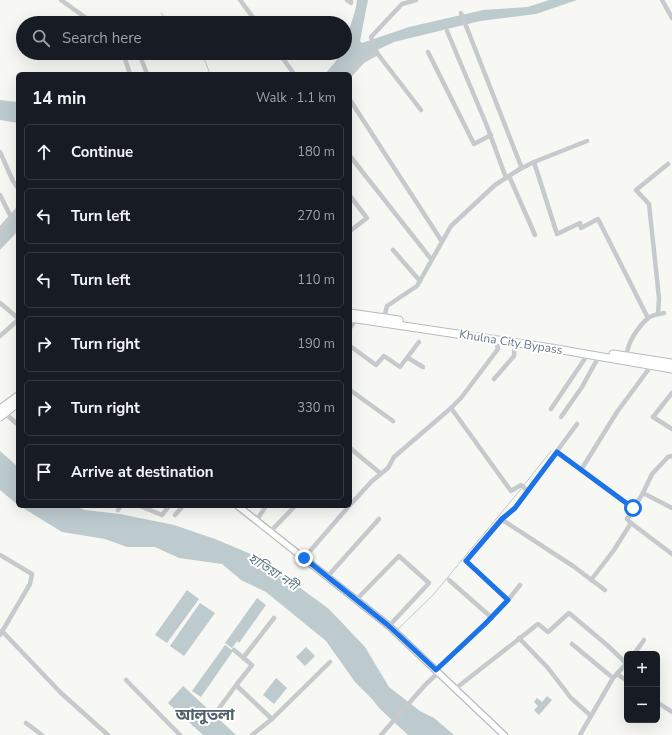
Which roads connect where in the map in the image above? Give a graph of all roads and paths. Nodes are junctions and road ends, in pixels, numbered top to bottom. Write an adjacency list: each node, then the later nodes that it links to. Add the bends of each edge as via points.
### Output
1 (61, 0): 8 (street)
2 (240, 0): 9 (street)
3 (347, 0): 4 (street, via 351,3)
4 (351, 0)
5 (416, 0): 12 (street, via 402,4 371,37)
6 (662, 0): 10 (street)
7 (462, 14): 29 (street, via 519,160)
8 (84, 16)
9 (252, 16)
10 (672, 18)
11 (447, 31): 23 (street)
12 (377, 52): 20 (street, via 363,61); 22 (street)
13 (428, 52): 23 (street, via 474,144)
14 (125, 60): 17 (street)
15 (142, 60): 18 (street)
16 (284, 60): 19 (street)
17 (129, 72)
18 (146, 72)
19 (293, 72)
20 (352, 73)
21 (352, 103): 39 (street)
22 (421, 110)
23 (491, 135): 30 (street)
24 (588, 141): 27 (street)
25 (0, 152): 31 (street)
26 (352, 159): 41 (street)
27 (534, 162): 29 (street); 50 (street, via 557,234 580,224 581,228 598,219)
28 (668, 164): 46 (street, via 636,190 649,204 659,298)
29 (520, 169): 30 (street)
30 (508, 177): 38 (street); 39 (street, via 468,208)
31 (16, 185)
32 (0, 195): 35 (street)
33 (352, 199): 37 (street, via 367,218)
34 (16, 211): 35 (street)
35 (11, 217): 36 (street)
36 (0, 229)
37 (352, 229)
38 (535, 235)
39 (441, 240): 41 (street)
40 (393, 250): 42 (street)
41 (431, 259): 42 (street)
42 (420, 281): 49 (street, via 415,288 387,306)
43 (0, 303): 47 (street)
44 (352, 313): 49 (highway, Khulna City Bypass)
45 (664, 313): 46 (street)
46 (658, 314): 50 (street)
47 (16, 317)
48 (353, 318): 53 (highway, Khulna City Bypass)
49 (384, 318): 59 (highway, Khulna City Bypass)
50 (648, 318): 59 (street, via 630,341 626,349)
51 (16, 321): 52 (street)
52 (0, 336)
53 (496, 340): 55 (highway, Khulna City Bypass); 70 (street, via 498,349 462,398)
54 (419, 342): 60 (street)
55 (515, 343): 57 (highway, Khulna City Bypass); 65 (street, via 514,356)
56 (352, 347): 60 (street, via 376,365 384,356 401,367)
57 (588, 354): 58 (highway, Khulna City Bypass); 71 (street)
58 (599, 356): 62 (highway, Khulna City Bypass); 73 (street)
59 (627, 356): 61 (highway, Khulna City Bypass)
60 (408, 358): 63 (street)
61 (672, 363)
62 (651, 366): 64 (highway, Khulna City Bypass); 81 (street, via 617,412)
63 (423, 367)
64 (672, 369)
65 (494, 379)
66 (352, 391): 74 (street)
67 (672, 394): 77 (street, via 653,417)
68 (16, 398): 72 (highway)
69 (16, 404): 72 (highway)
70 (451, 408): 82 (street, via 394,457 388,468); 83 (street, via 511,491 521,485)
71 (551, 409)
72 (2, 413): 75 (street)
73 (561, 417)
74 (393, 421)
75 (16, 424)
76 (577, 424): 79 (street)
77 (672, 429)
78 (352, 450): 82 (street)
79 (557, 452): 81 (street); 83 (street)
80 (672, 456): 84 (street, via 659,464)
81 (581, 470): 93 (street)
82 (380, 473): 85 (street)
83 (528, 491): 97 (street, via 515,508)
84 (643, 493): 93 (street); 94 (street)
85 (352, 504)
86 (145, 508): 87 (street, via 162,515)
87 (167, 508)
88 (181, 508): 95 (street)
89 (240, 508): 98 (main road)
90 (265, 508): 98 (street)
91 (292, 508): 100 (street)
92 (348, 508): 103 (street)
93 (633, 508): 99 (street, via 627,519)
94 (672, 508)
95 (175, 516)
96 (379, 519): 104 (street)
97 (502, 519): 106 (street); 110 (street, via 466,561)
98 (256, 521): 100 (main road)
99 (631, 523): 101 (street); 106 (street)
100 (270, 532): 103 (main road)
101 (672, 554)
102 (0, 555): 114 (street, via 32,574 30,584)
103 (304, 558): 104 (main road)
104 (328, 577): 109 (main road)
105 (449, 580): 112 (street)
106 (591, 580): 108 (street)
107 (520, 585): 110 (street)
108 (605, 590)
109 (356, 600): 113 (main road); 113 (street, via 399,556 429,582)
110 (508, 600): 112 (street)
111 (274, 618): 120 (street)
112 (492, 618): 124 (street)
113 (389, 626): 124 (main road)
114 (2, 633): 137 (street, via 10,638 61,693)
115 (520, 638): 121 (street, via 538,624 548,632 569,613); 129 (street); 133 (street, via 571,698)
116 (644, 640): 119 (street)
117 (572, 644): 125 (street)
118 (234, 650): 120 (street)
119 (636, 651)
120 (243, 658): 128 (street, via 252,665)
121 (624, 660)
122 (330, 662): 134 (street)
123 (624, 666): 125 (street)
124 (437, 671): 129 (main road); 140 (street)
125 (615, 676): 127 (street); 133 (street)
126 (126, 680): 138 (street)
127 (624, 680)
128 (237, 684): 131 (street); 134 (street)
129 (456, 689): 141 (main road)
130 (660, 704): 132 (street)
131 (217, 711)
132 (672, 712)
133 (590, 715): 142 (street)
134 (272, 719): 139 (street)
135 (26, 723): 136 (street)
136 (42, 735)
137 (108, 735)
138 (180, 735)
139 (252, 735)
140 (381, 735)
141 (504, 735)
142 (580, 735)

